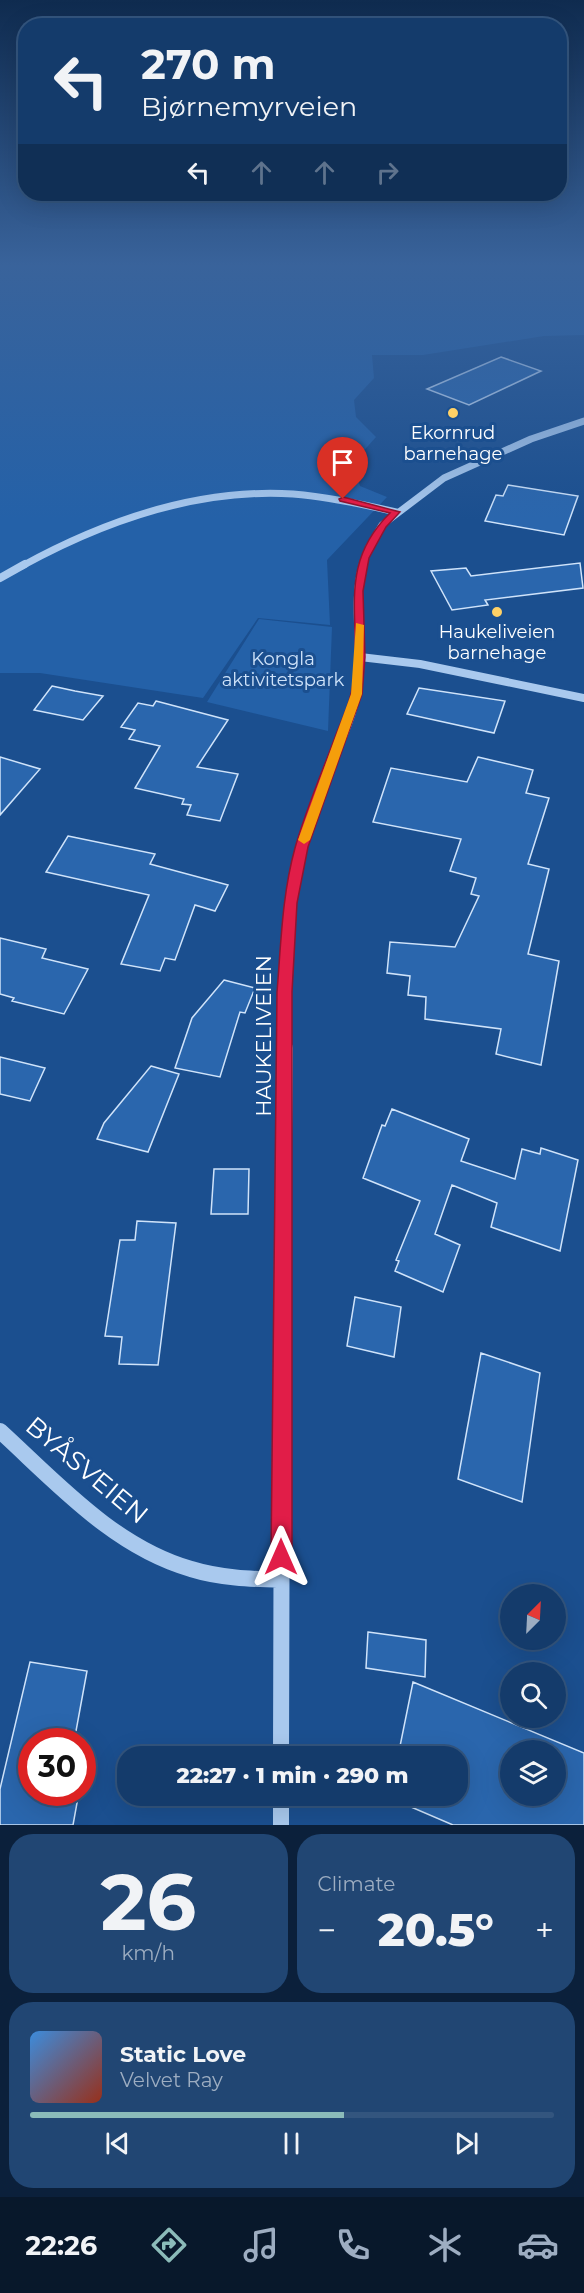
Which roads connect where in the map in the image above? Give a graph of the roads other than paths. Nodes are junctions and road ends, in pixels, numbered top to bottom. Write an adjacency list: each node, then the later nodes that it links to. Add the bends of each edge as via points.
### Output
1 (584, 421): 2 (street, HAUKELIVEIEN, via 531,439 444,478)
2 (396, 512): 3 (street, via 343,499 301,495 243,495 188,501 87,531); 4 (street, HAUKELIVEIEN, via 378,531 364,558 358,591)
3 (0, 578)
4 (360, 657): 5 (street, via 429,666); 7 (street, HAUKELIVEIEN, via 357,694 297,861 287,937)
5 (584, 698)
6 (0, 1431): 7 (street, BYÅSVEIEN, via 95,1515 155,1555 205,1572)
7 (281, 1580): 8 (street, HAUKELIVEIEN)
8 (281, 1746)
9 (281, 1806): 10 (street)
10 (281, 1825)

